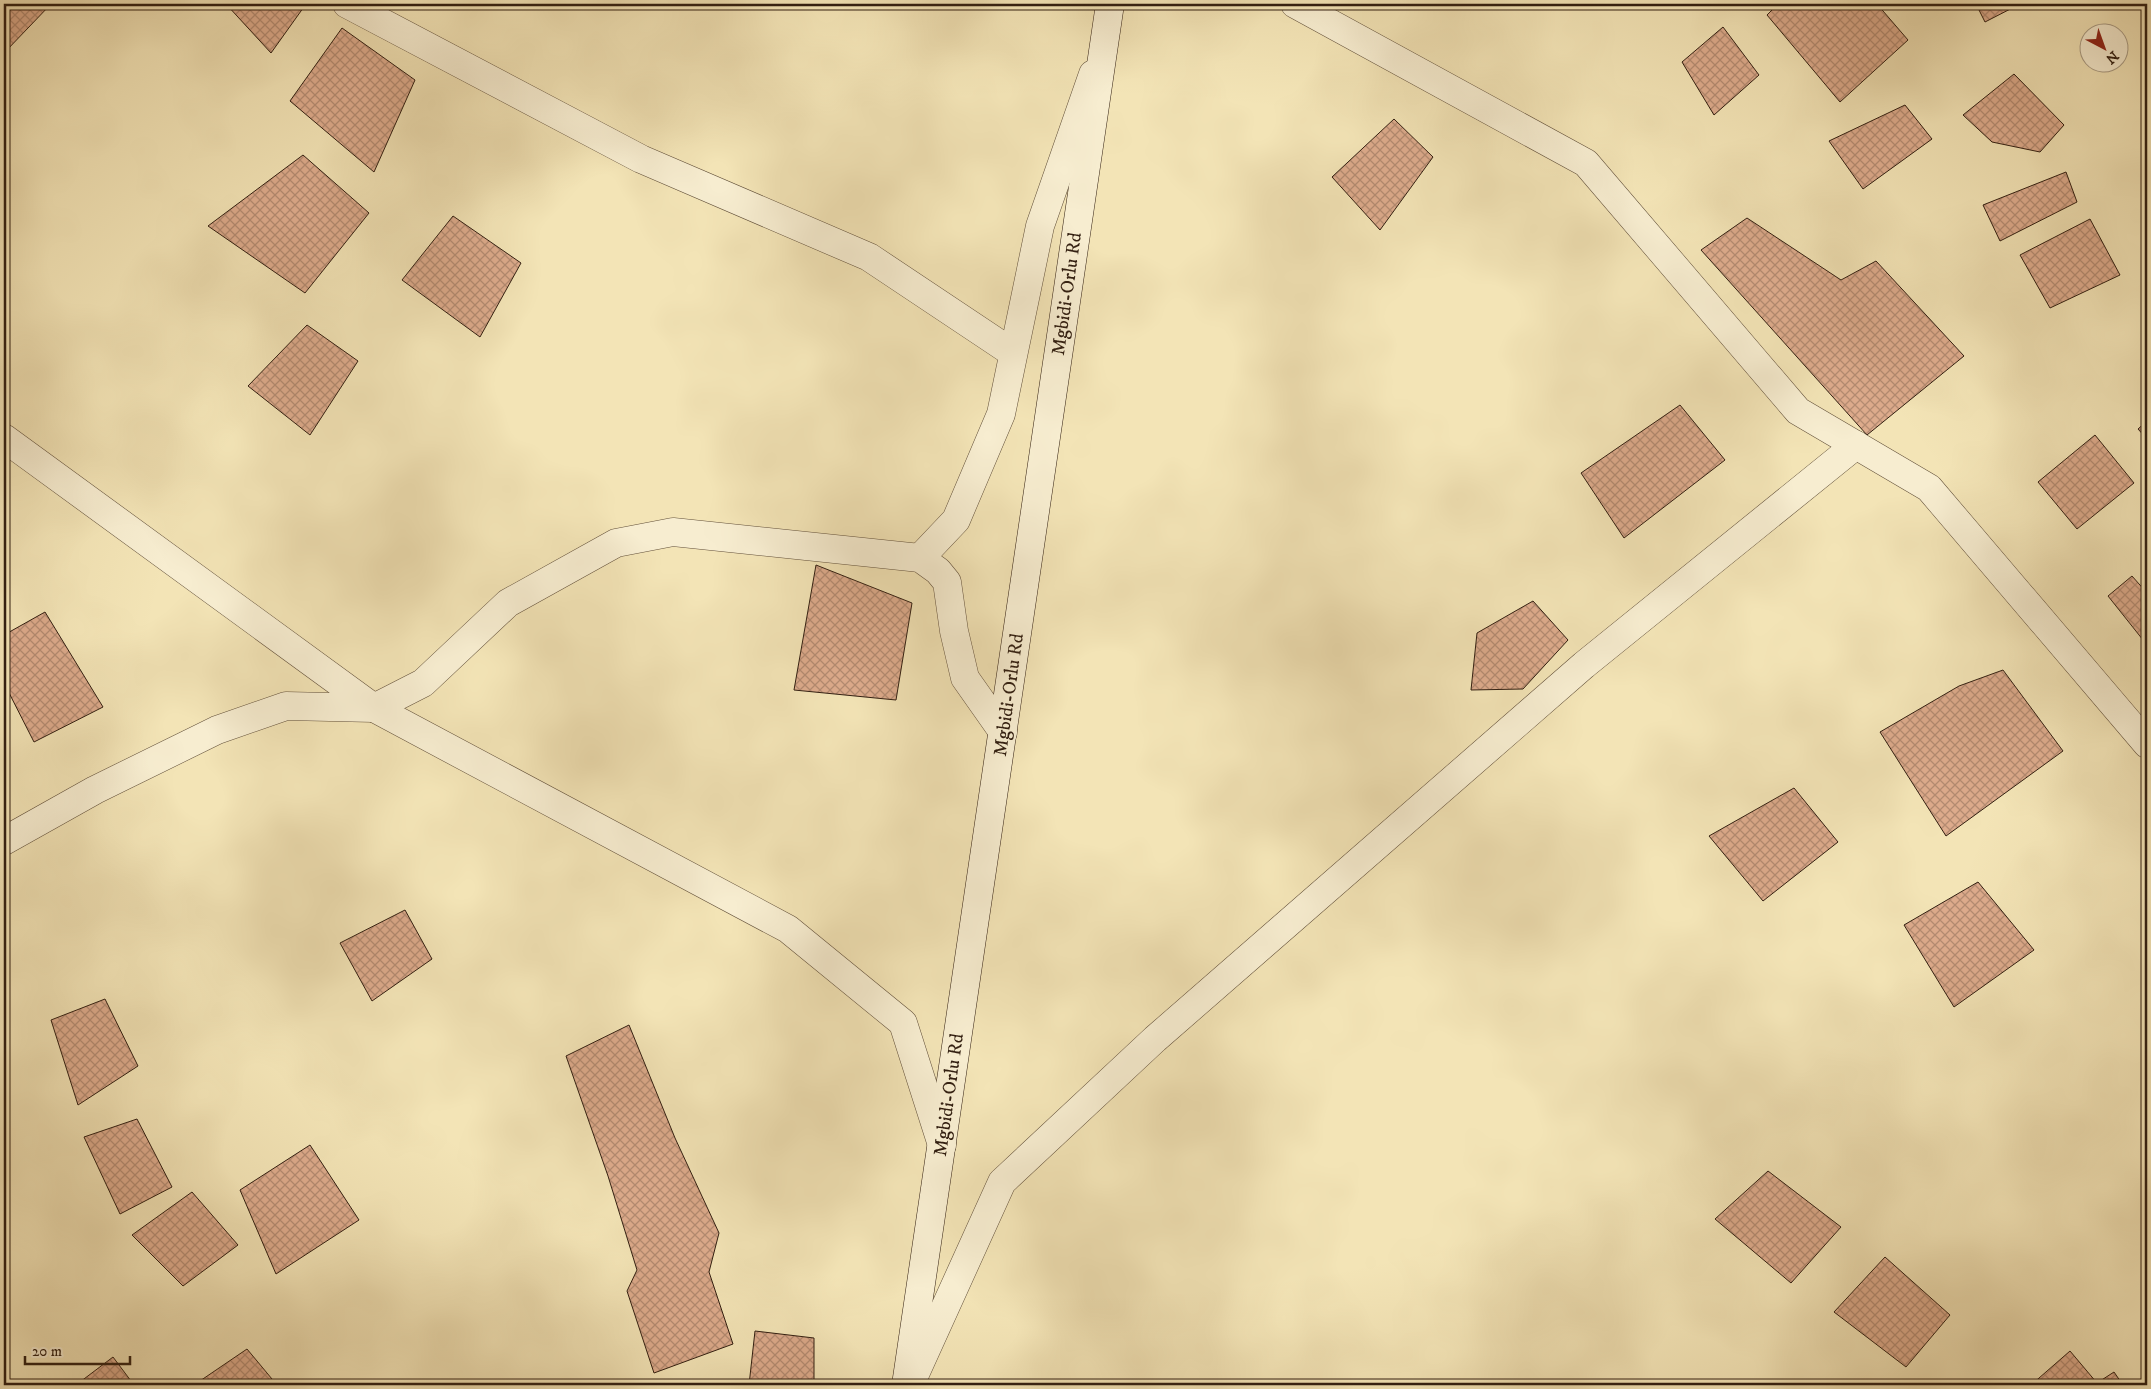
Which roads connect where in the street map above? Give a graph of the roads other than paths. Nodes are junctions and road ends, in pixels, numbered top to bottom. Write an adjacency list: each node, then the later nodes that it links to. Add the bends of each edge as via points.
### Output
1 (347, 4): 5 (street, via 641,159 869,257)
2 (1110, 4): 4 (street, Mgbidi-Orlu Rd)
3 (1295, 4): 7 (street, via 1586,163 1798,412)
4 (1105, 40): 5 (street, via 1040,226); 10 (street, Mgbidi-Orlu Rd)
5 (1014, 353): 8 (street, via 1000,414 956,520)
6 (4, 438): 9 (street)
7 (1856, 445): 11 (street, via 1929,488); 14 (street, via 1584,665 1155,1039 1002,1182)
8 (920, 558): 9 (street, via 673,532 616,543 508,604 423,683); 10 (street, via 947,582 965,678)
9 (374, 708): 12 (street, via 286,706 226,727 95,790); 13 (street, via 788,929 903,1024)
10 (1003, 732): 13 (street, Mgbidi-Orlu Rd)
11 (2147, 744)
12 (4, 841)
13 (942, 1145): 14 (street, Mgbidi-Orlu Rd)
14 (908, 1385)

